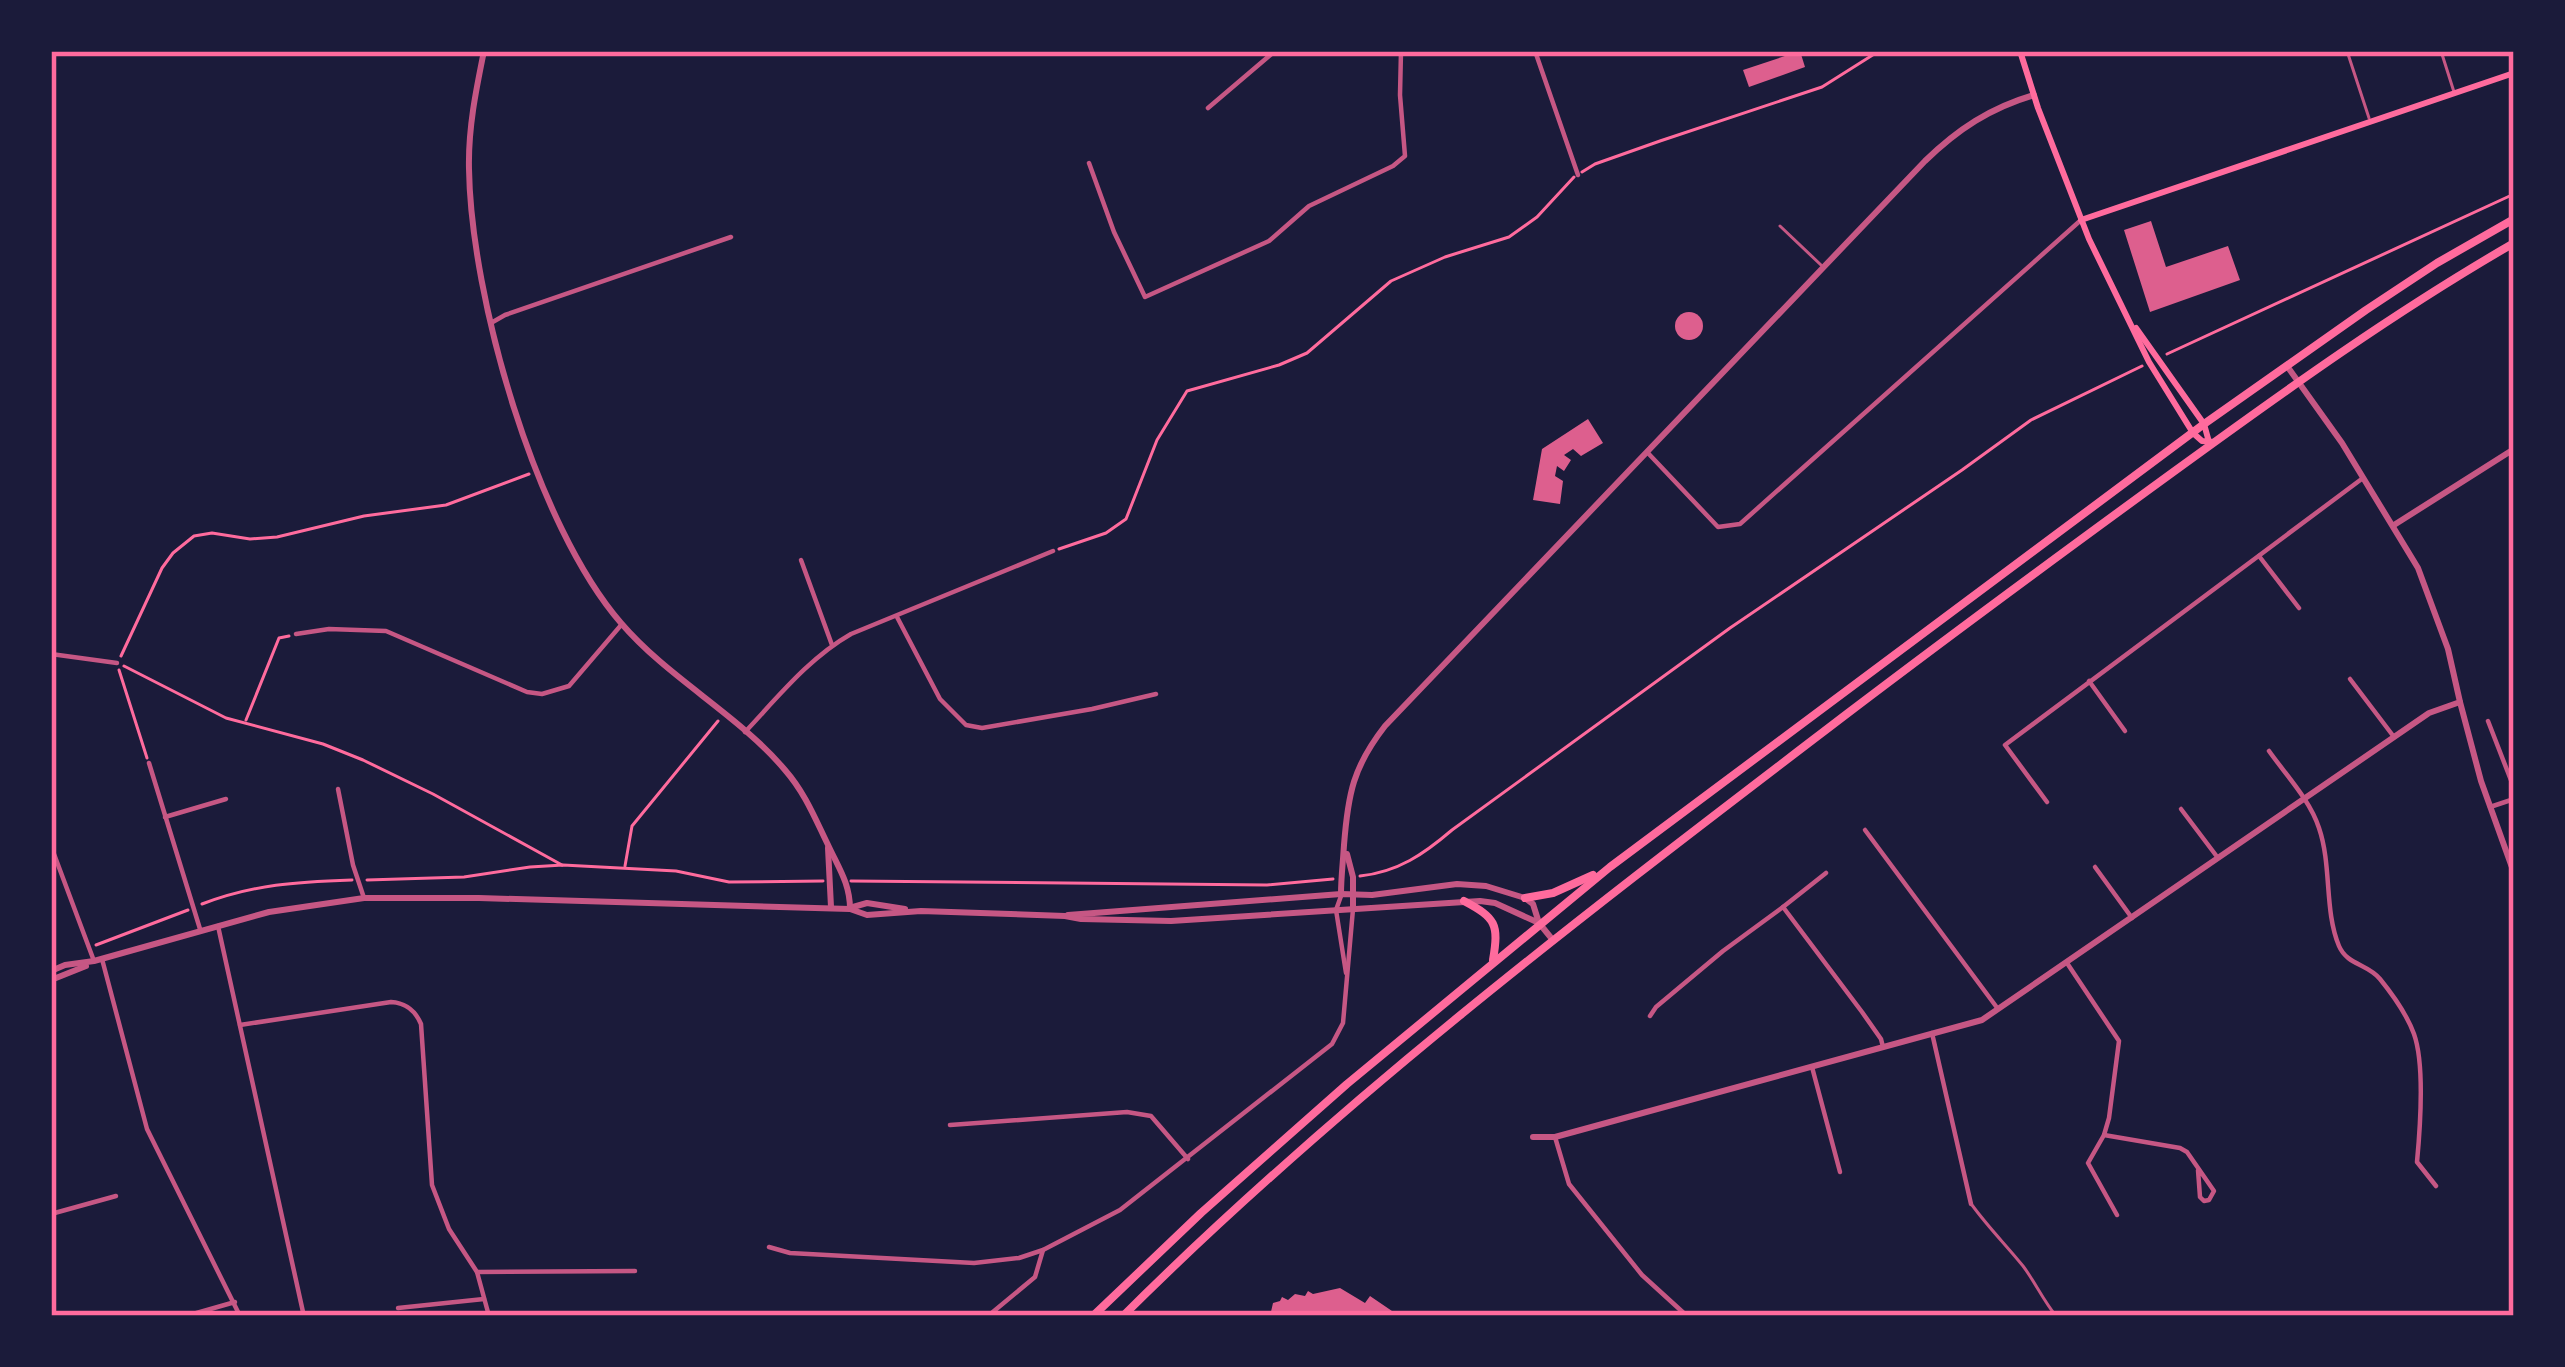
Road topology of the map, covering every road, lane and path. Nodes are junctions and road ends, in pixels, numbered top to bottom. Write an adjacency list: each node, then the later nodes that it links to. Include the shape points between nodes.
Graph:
1 (484, 51): 23 (street, via 469,179)
2 (1275, 51): 12 (street)
3 (1401, 51): 14 (street, via 1405,156 1319,200 1269,241 1145,297)
4 (1535, 51): 15 (street)
5 (1879, 51): 15 (path, via 1822,87)
6 (2020, 51): 10 (main road)
7 (2348, 51): 13 (lane)
8 (2440, 51): 11 (lane)
9 (2514, 73): 11 (main road)
10 (2034, 94): 18 (main road); 22 (street, via 1953,135)
11 (2455, 94): 13 (main road)
12 (1208, 108)
13 (2370, 122): 18 (main road)
14 (1089, 163)
15 (1578, 175): 35 (path, via 1509,237 1391,281 1306,353 1187,391 1157,440 1126,519)
16 (2514, 194): 24 (path)
17 (2514, 219): 25 (main road)
18 (2081, 220): 24 (main road); 31 (street, via 1740,524 1718,527)
19 (1780, 226): 22 (lane)
20 (731, 237): 23 (street)
21 (2514, 243): 26 (main road)
22 (1822, 267): 31 (street)
23 (491, 323): 32 (street)
24 (2153, 360): 27 (main road); 28 (main road); 77 (path, via 2031,420 1427,852)
25 (2287, 366): 26 (street); 27 (main road)
26 (2299, 382): 29 (main road); 33 (street)
27 (2204, 424): 28 (main road); 29 (main road)
28 (2193, 433): 29 (main road); 72 (main road)
29 (2210, 444): 98 (main road)
30 (2514, 449): 34 (street)
31 (1647, 452): 68 (street, via 1370,746 1352,782)
32 (538, 470): 40 (street, via 580,565); 44 (path, via 434,507 277,537 194,536 162,568)
33 (2363, 478): 34 (street); 36 (street)
34 (2393, 525): 48 (street, via 2430,598)
35 (1053, 551): 39 (street)
36 (2259, 556): 38 (street); 46 (street)
37 (801, 560): 42 (street)
38 (2299, 608)
39 (897, 616): 42 (street); 47 (street, via 940,699 966,725)
40 (622, 624): 41 (street, via 569,686 542,694 386,631); 49 (street)
41 (296, 634): 51 (path, via 279,638)
42 (832, 645): 53 (street)
43 (51, 654): 44 (street)
44 (117, 663): 51 (path); 56 (path)
45 (2350, 680): 54 (street)
46 (2089, 681): 52 (street); 62 (street, via 2005,745)
47 (1156, 694)
48 (2460, 702): 54 (street); 63 (street)
49 (723, 715): 53 (street); 74 (path, via 632,826)
50 (2488, 721): 57 (street)
51 (245, 723): 71 (path, via 364,760)
52 (2125, 731)
53 (745, 732): 67 (street, via 793,780)
54 (2394, 736): 59 (street)
55 (2269, 751): 59 (street)
56 (148, 763): 65 (street)
57 (2514, 788)
58 (338, 789): 79 (street)
59 (2304, 799): 70 (street); 118 (street, via 2320,835 2340,947 2380,979 2416,1040 2417,1162)
60 (2514, 799): 63 (street)
61 (226, 800): 65 (street)
62 (2047, 802)
63 (2490, 807): 76 (street)
64 (2181, 808): 70 (street)
65 (165, 817): 87 (street)
66 (1865, 830): 105 (street)
67 (827, 844): 80 (street); 81 (street)
68 (1344, 845): 78 (street); 83 (street)
69 (51, 846): 99 (street)
70 (2218, 858): 94 (street)
71 (563, 866): 74 (path); 79 (path)
72 (1610, 866): 85 (main road); 95 (main road)
73 (2095, 867): 94 (street)
74 (625, 868): 80 (path, via 729,882)
75 (1826, 873): 88 (street)
76 (2514, 873)
77 (1370, 875)
78 (1341, 878): 81 (path, via 1267,885); 82 (street)
79 (359, 880): 84 (street); 87 (path, via 256,886)
80 (830, 881): 89 (street)
81 (847, 881): 90 (street)
82 (1341, 894): 83 (street); 92 (street); 93 (street)
83 (1352, 895): 85 (street, via 1457,884); 91 (street)
84 (364, 898): 89 (street); 96 (street)
85 (1525, 898): 95 (street)
86 (1464, 902): 91 (street); 95 (street, via 1496,903); 101 (main road, via 1489,914)
87 (194, 907): 97 (street); 99 (path)
88 (1783, 907): 106 (street); 109 (street)
89 (831, 908): 90 (street)
90 (850, 909): 93 (street)
91 (1353, 909): 92 (street); 104 (street)
92 (1336, 910): 93 (street, via 1171,921); 104 (street)
93 (1065, 916)
94 (2132, 918): 102 (street)
95 (1539, 923): 98 (street); 101 (main road)
96 (218, 925): 97 (street); 107 (street)
97 (200, 930): 100 (street)
98 (1552, 939): 137 (main road, via 1362,1097)
99 (89, 948): 100 (street)
100 (98, 960): 103 (street); 128 (street, via 147,1129)
101 (1493, 960): 131 (main road)
102 (2067, 963): 105 (street); 112 (street, via 2119,1042)
103 (51, 975)
104 (1348, 984): 115 (street, via 1333,1043)
105 (1998, 1009): 108 (street)
106 (1650, 1016)
107 (240, 1025): 126 (street, via 391,1002 412,1009 421,1024 432,1185); 130 (street)
108 (1932, 1033): 109 (street); 120 (street)
109 (1883, 1047): 110 (street)
110 (1812, 1067): 114 (street); 117 (street)
111 (950, 1125): 115 (street, via 1126,1112 1151,1116)
112 (2104, 1135): 116 (street, via 2180,1148); 122 (street, via 2088,1163)
113 (1533, 1137): 114 (street)
114 (1555, 1137): 138 (street, via 1569,1184)
115 (1188, 1159): 124 (street, via 1120,1210)
116 (2198, 1170)
117 (1840, 1172)
118 (2436, 1186)
119 (116, 1196): 121 (street)
120 (1971, 1204): 139 (lane)
121 (51, 1214)
122 (2116, 1215)
123 (769, 1247): 124 (street, via 974,1263)
124 (1043, 1250): 135 (street, via 1035,1276)
125 (634, 1270): 126 (street)
126 (477, 1272): 127 (street)
127 (484, 1299): 129 (street); 134 (street)
128 (235, 1301): 132 (street); 133 (street)
129 (398, 1308)
130 (303, 1312)
131 (1095, 1315): 136 (street)
132 (186, 1316)
133 (240, 1316)
134 (489, 1316)
135 (988, 1316)
136 (1112, 1316)
137 (1123, 1316)
138 (1687, 1316)
139 (2056, 1316)

